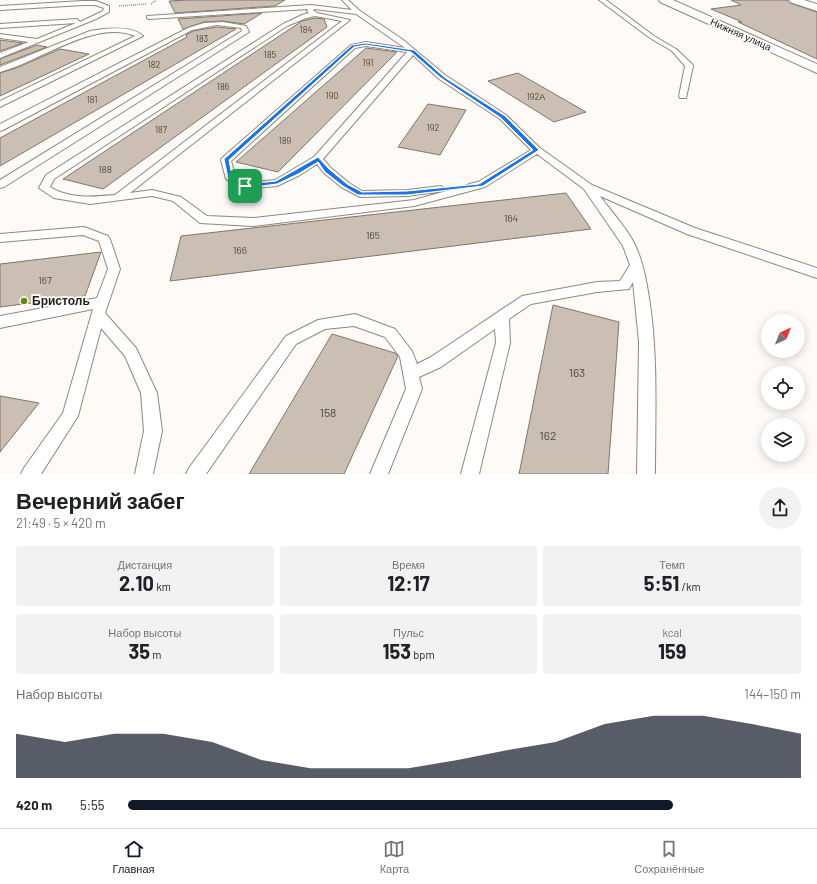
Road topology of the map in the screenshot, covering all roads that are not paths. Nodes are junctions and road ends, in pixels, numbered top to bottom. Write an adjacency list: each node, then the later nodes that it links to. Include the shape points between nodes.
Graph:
1 (20, 0): 2 (lane)
2 (45, 0)
3 (76, 0): 9 (lane)
4 (323, 0): 11 (lane)
5 (346, 0): 14 (lane)
6 (602, 0): 24 (lane, via 674,50 689,66)
7 (664, 0): 22 (street, Нижняя улица)
8 (794, 0): 12 (street)
9 (83, 3): 10 (lane); 16 (lane, via 96,3 107,7 106,12)
10 (0, 8)
11 (323, 8): 13 (lane); 14 (lane)
12 (817, 8)
13 (313, 11): 15 (lane); 32 (lane, via 347,20); 32 (lane, via 285,25 50,177 44,188 58,196 90,201)
14 (358, 12): 20 (lane)
15 (149, 17)
16 (87, 21): 17 (lane); 19 (lane)
17 (0, 26)
18 (0, 36): 19 (lane)
19 (38, 41): 21 (lane)
20 (412, 51): 27 (lane, via 442,78 503,117); 28 (lane); 28 (lane, via 366,44 353,46 226,160 230,177 245,186 277,183)
21 (0, 56)
22 (817, 69)
23 (0, 70): 25 (lane, via 92,32 102,30 140,36)
24 (683, 96)
25 (0, 104)
26 (0, 128): 29 (lane, via 190,29 206,24 227,23 244,27 246,32)
27 (537, 150): 30 (lane); 31 (lane)
28 (318, 159): 30 (lane, via 327,170 360,194 407,193)
29 (0, 185)
30 (481, 185): 32 (lane, via 414,203 253,222 204,220 177,199 152,193)
31 (588, 187): 34 (lane, via 629,244); 35 (lane, via 691,231)
32 (118, 197)
33 (0, 238): 36 (lane, via 84,231 104,240 114,269)
34 (636, 266): 37 (lane, via 624,286 598,287 527,300); 45 (lane, via 643,292 646,327)
35 (817, 273)
36 (100, 308): 38 (lane); 40 (lane, via 70,416); 41 (lane, via 131,352 149,393 153,431)
37 (502, 318): 39 (lane, via 436,362); 44 (lane, via 503,343)
38 (0, 322)
39 (411, 374): 42 (lane, via 407,355 390,334 356,320 324,324 291,340); 43 (lane, via 414,389)
40 (30, 474)
41 (144, 474)
42 (195, 474)
43 (380, 474)
44 (470, 474)
45 (646, 474)

